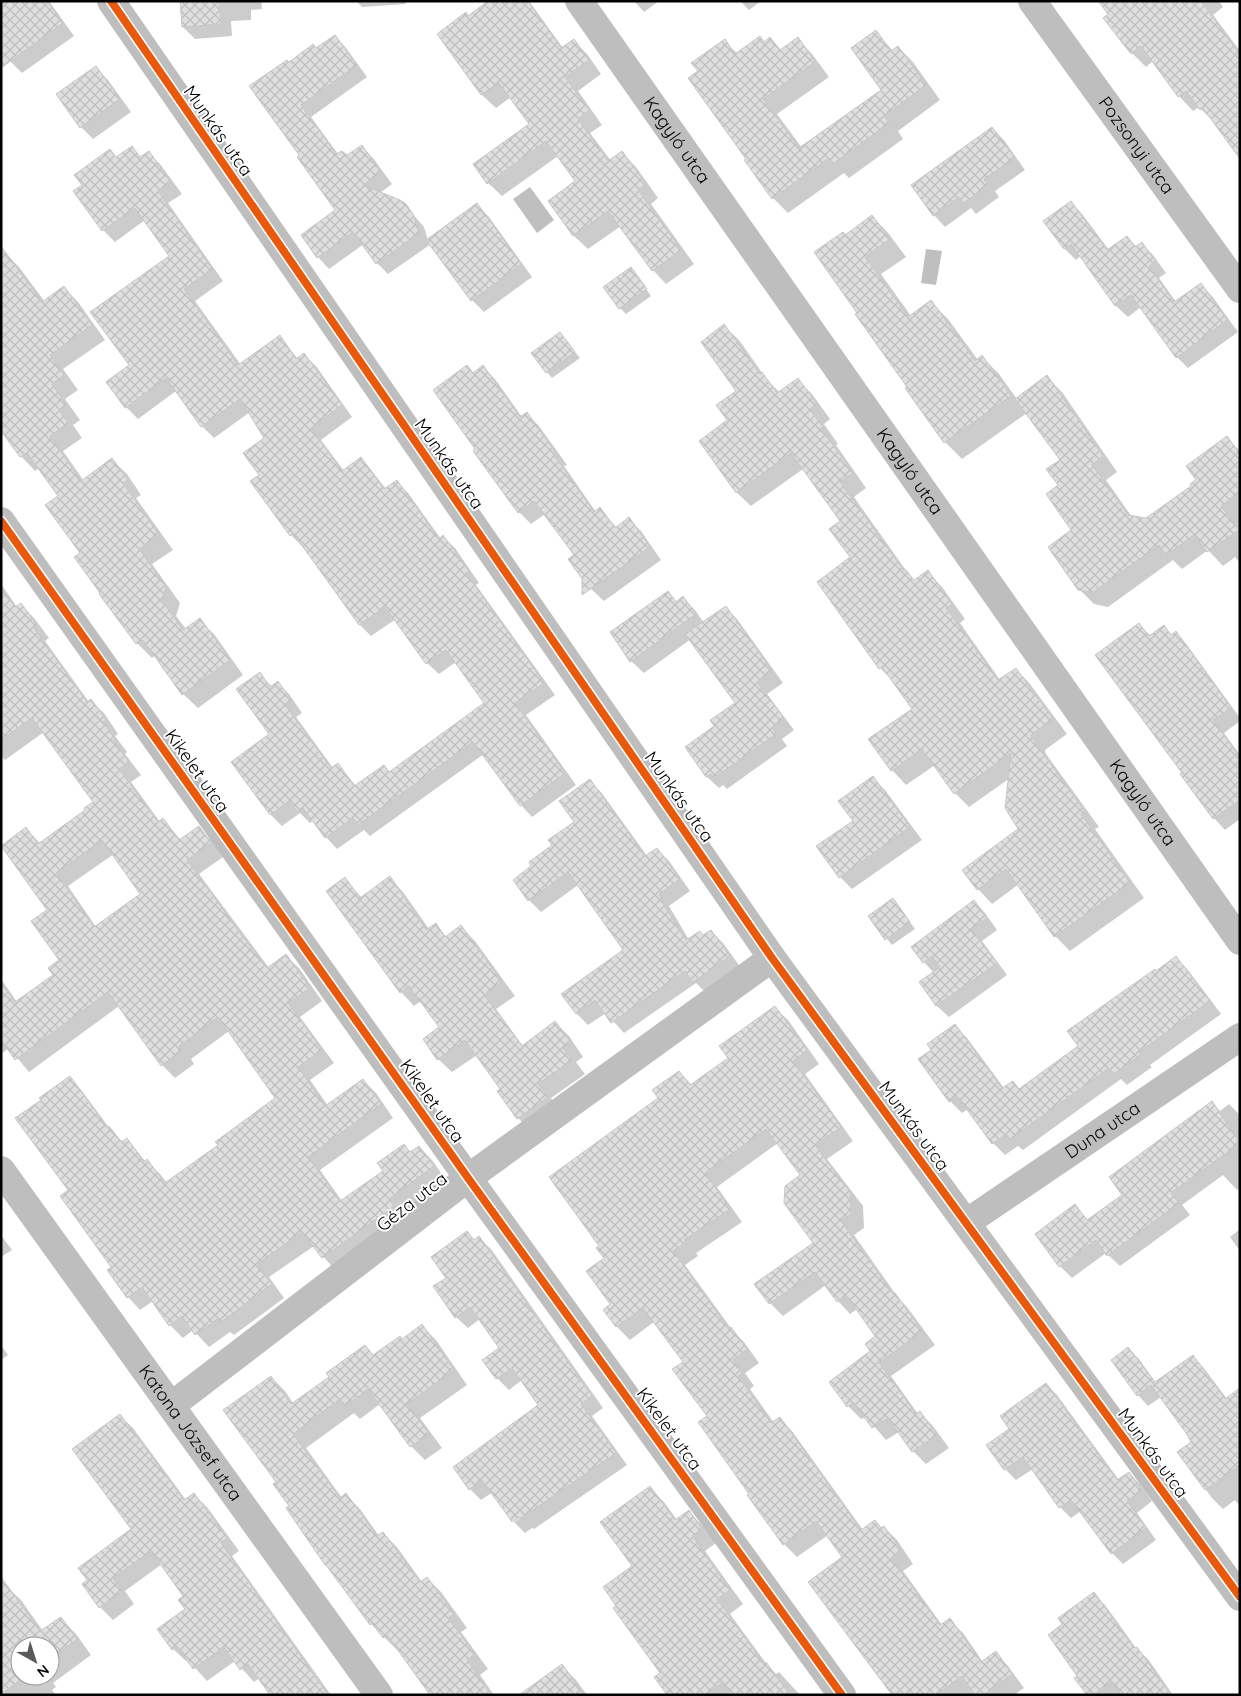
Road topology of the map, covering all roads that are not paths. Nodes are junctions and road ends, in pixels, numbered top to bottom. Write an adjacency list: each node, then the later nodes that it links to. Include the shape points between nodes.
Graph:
1 (111, 1): 7 (street, Munkás utca)
2 (579, 1): 6 (street, Kagyló utca)
3 (1032, 1): 4 (street, Pozsonyi utca)
4 (1240, 289)
5 (1, 521): 10 (street, Kikelet utca)
6 (1240, 941)
7 (772, 958): 10 (street, Géza utca); 11 (street, Munkás utca)
8 (1240, 1036): 11 (street, Duna utca)
9 (1, 1170): 12 (street, Katona József utca)
10 (468, 1178): 12 (street, Géza utca); 15 (street, Kikelet utca)
11 (966, 1223): 13 (street, Munkás utca)
12 (172, 1405): 14 (street, Katona József utca)
13 (1240, 1597)
14 (379, 1695)
15 (842, 1695)

